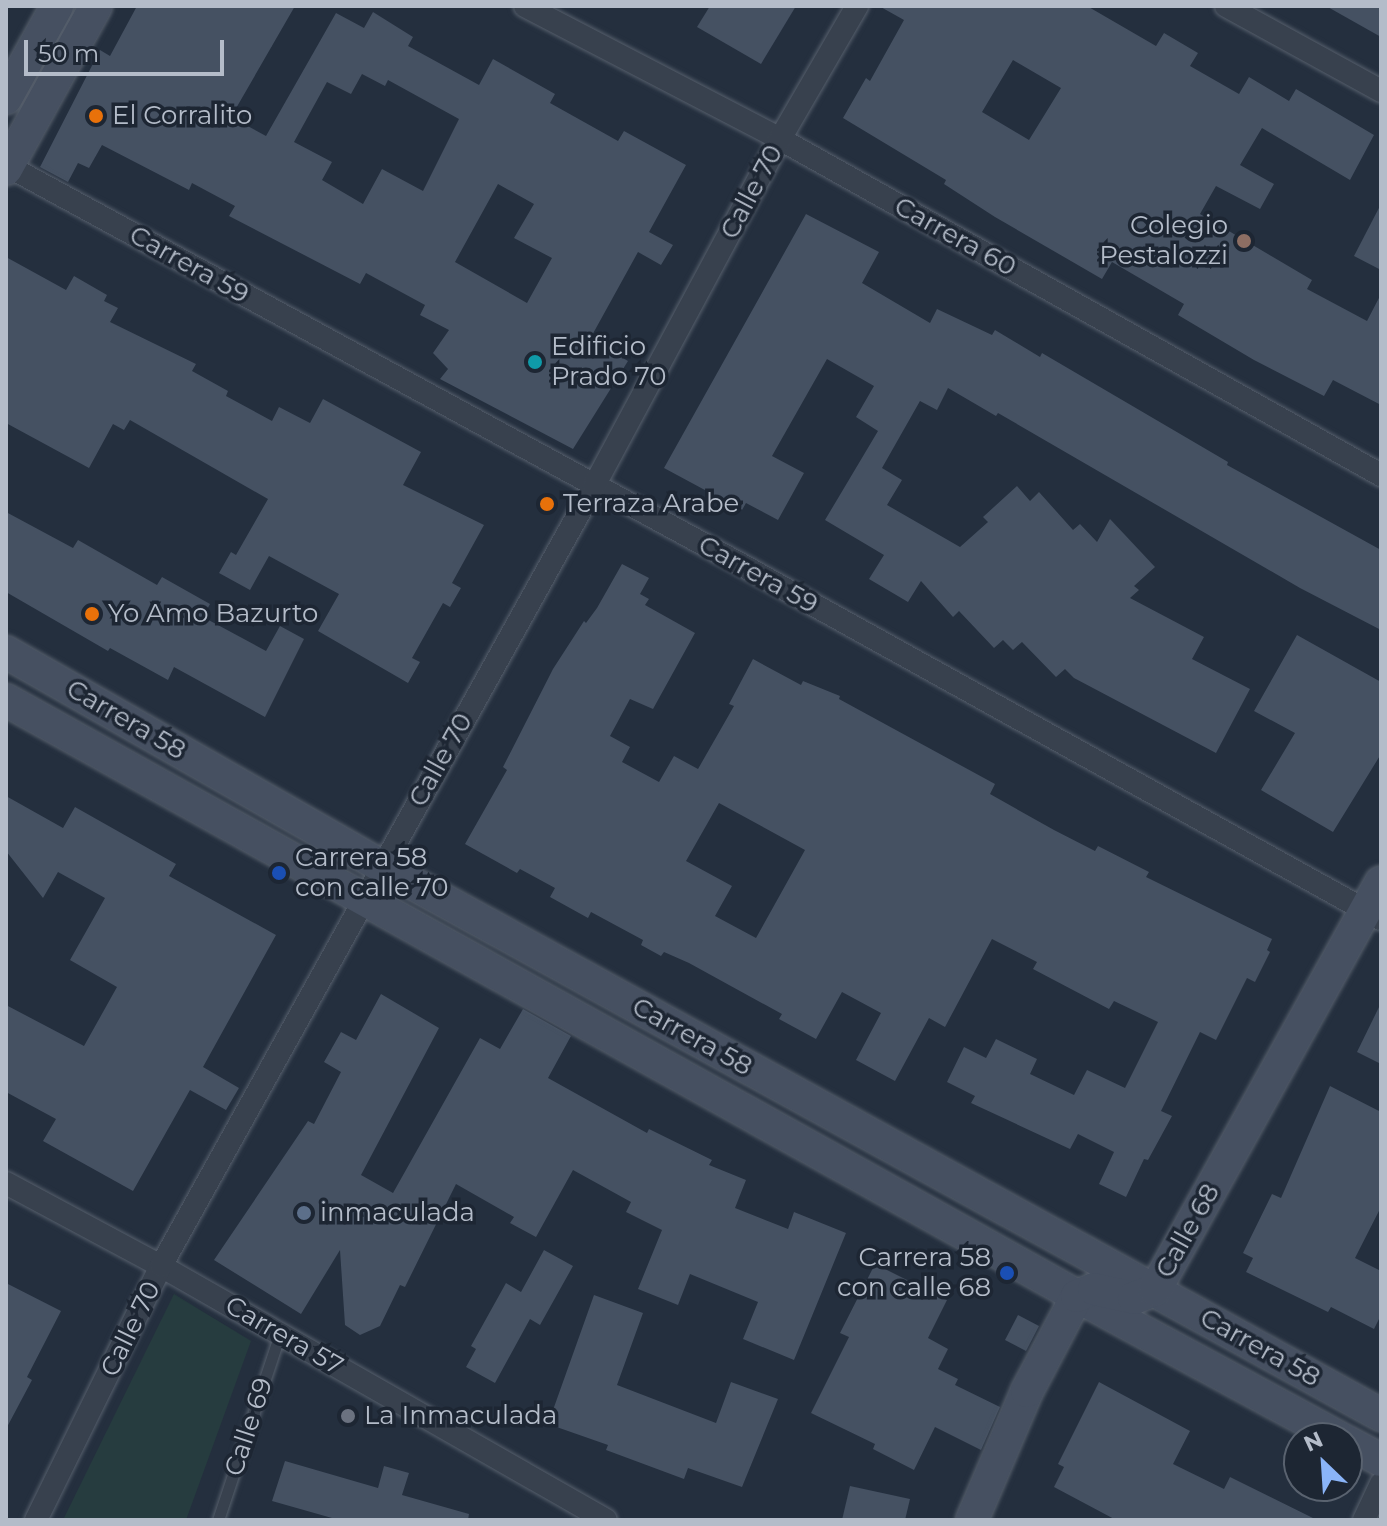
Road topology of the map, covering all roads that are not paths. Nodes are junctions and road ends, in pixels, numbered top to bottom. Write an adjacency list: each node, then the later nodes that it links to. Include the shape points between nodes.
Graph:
1 (57, 6): 7 (street)
2 (96, 6): 9 (street)
3 (525, 6): 8 (street, Carrera 60)
4 (857, 6): 8 (street, Calle 70)
5 (1226, 6): 6 (street)
6 (1381, 91)
7 (6, 98)
8 (780, 139): 10 (street, Carrera 60); 11 (street, Calle 70)
9 (6, 167): 11 (street, Carrera 59)
10 (1381, 475)
11 (594, 486): 14 (street, Calle 70); 16 (street, Carrera 59)
12 (6, 652): 14 (street, Carrera 58)
13 (6, 700): 15 (street, Carrera 58)
14 (383, 867): 15 (street, Calle 70); 19 (street, Carrera 58)
15 (363, 898): 18 (street, Calle 70); 20 (street, Carrera 58)
16 (1376, 904): 19 (street, Calle 68)
17 (6, 1183): 18 (street, Carrera 57)
18 (161, 1266): 21 (street, Carrera 57); 28 (street, Calle 70)
19 (1155, 1290): 20 (street, Calle 68, via 1134,1298 1094,1289); 22 (street, Carrera 58)
20 (1077, 1296): 23 (street, Carrera 58); 30 (street, via 1027,1391)
21 (280, 1334): 27 (street, Carrera 57); 29 (lane, Calle 69)
22 (1381, 1415)
23 (1310, 1422)
24 (1381, 1423): 25 (street)
25 (1366, 1452)
26 (1381, 1484): 31 (street)
27 (604, 1519)
28 (36, 1520)
29 (218, 1520)
30 (972, 1520)
31 (1364, 1520)

